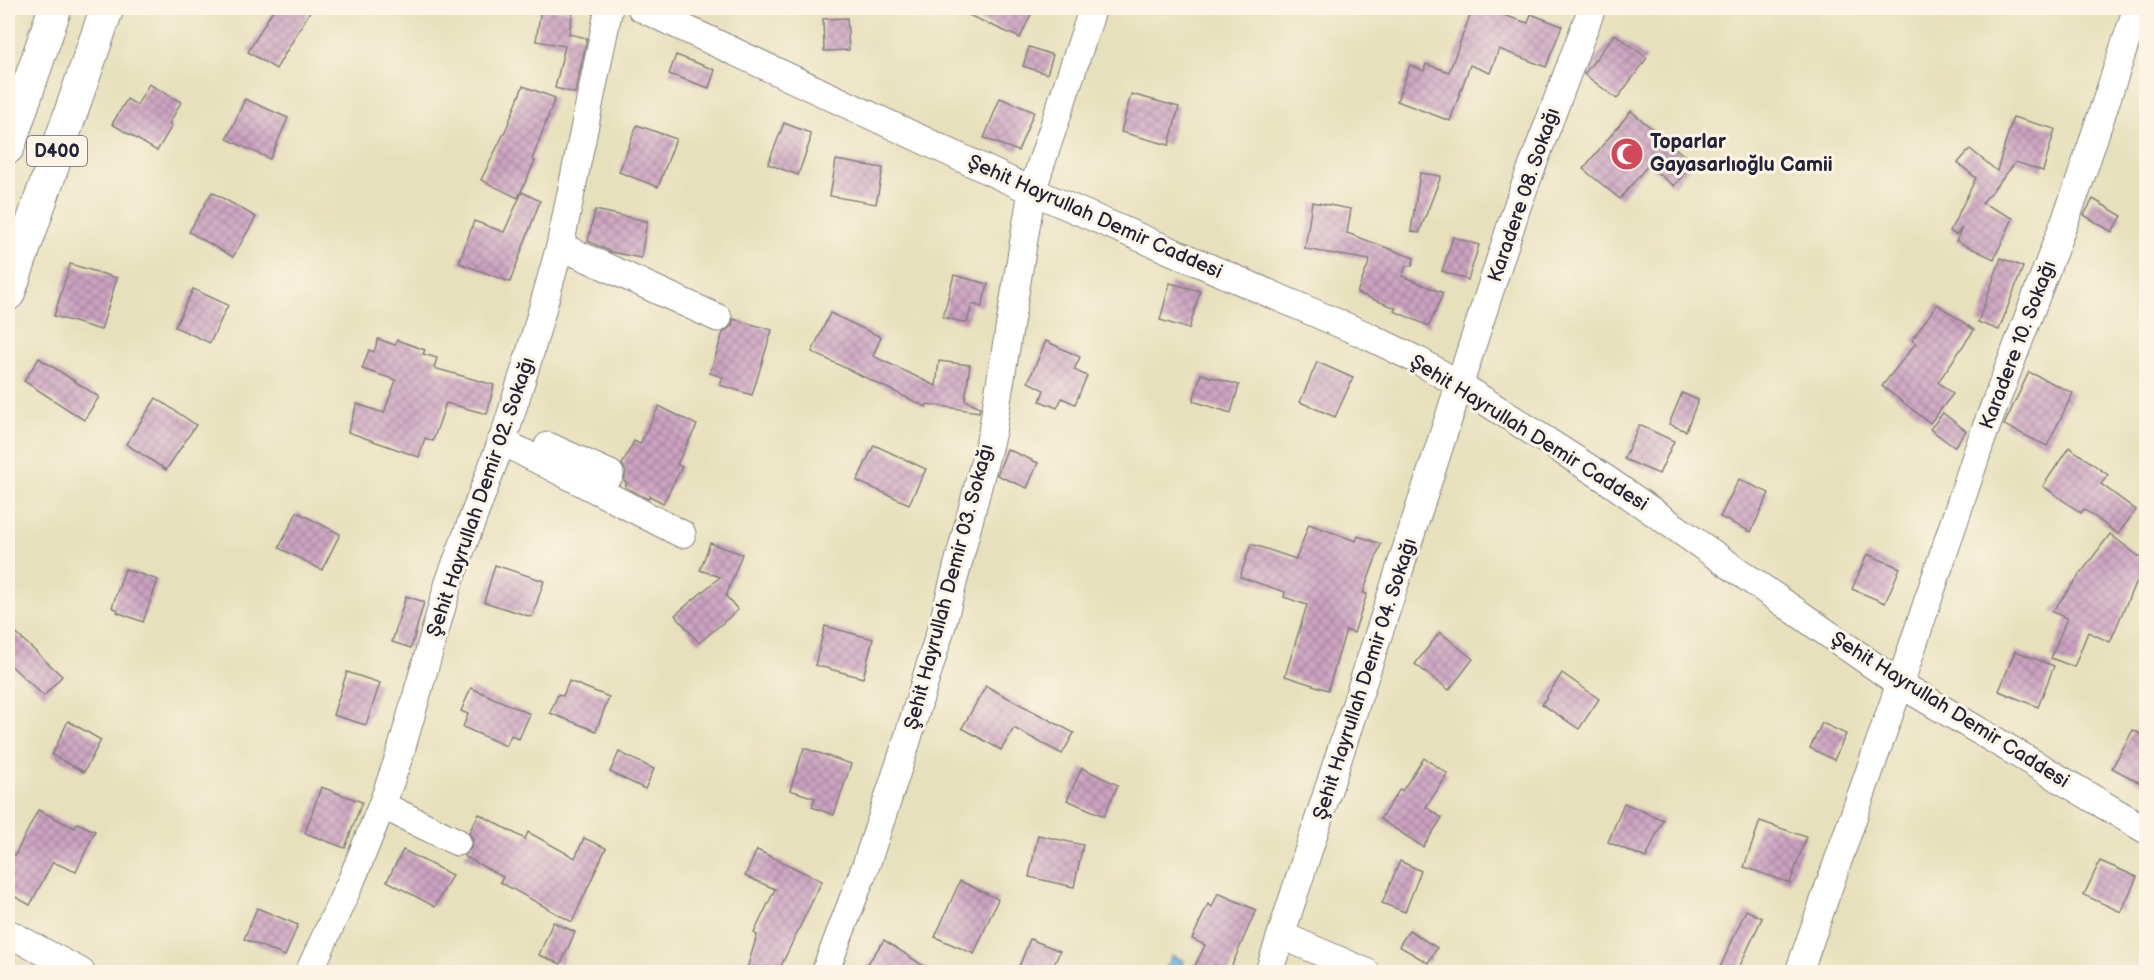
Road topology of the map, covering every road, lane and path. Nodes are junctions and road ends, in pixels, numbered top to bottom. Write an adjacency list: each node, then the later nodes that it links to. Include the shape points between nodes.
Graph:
1 (55, 8): 8 (highway, D400)
2 (107, 8): 11 (highway, D400)
3 (609, 8): 10 (street, Şehit Hayrullah Demir 02. Sokağı)
4 (641, 8): 9 (street, Şehit Hayrullah Demir Caddesi)
5 (1093, 8): 9 (street, Şehit Hayrullah Demir 03. Sokağı)
6 (1592, 8): 13 (street, Karadere 08. Sokağı, via 1518,204)
7 (2137, 8): 17 (street, Karadere 10. Sokağı, via 2077,189 1982,438)
8 (8, 147)
9 (1032, 191): 13 (street, Şehit Hayrullah Demir Caddesi, via 1368,336); 25 (street, Şehit Hayrullah Demir 03. Sokağı, via 992,432 943,622 869,854)
10 (560, 246): 12 (street); 14 (street, Şehit Hayrullah Demir 02. Sokağı)
11 (8, 294)
12 (718, 318)
13 (1460, 385): 17 (street, Şehit Hayrullah Demir Caddesi, via 1606,479); 22 (street, Şehit Hayrullah Demir 04. Sokağı)
14 (504, 434): 15 (street); 16 (street); 18 (street, Şehit Hayrullah Demir 02. Sokağı, via 448,582)
15 (610, 474)
16 (682, 534)
17 (1900, 684): 19 (street, Şehit Hayrullah Demir Caddesi); 28 (street, Karadere 10. Sokağı)
18 (382, 805): 20 (street); 24 (street, Şehit Hayrullah Demir 02. Sokağı)
19 (2146, 830)
20 (457, 842)
21 (8, 933): 23 (street)
22 (1281, 935): 26 (street, Şehit Hayrullah Demir 04. Sokağı); 27 (street)
23 (81, 972)
24 (309, 972)
25 (825, 972)
26 (1269, 972)
27 (1366, 972)
28 (1799, 972)

